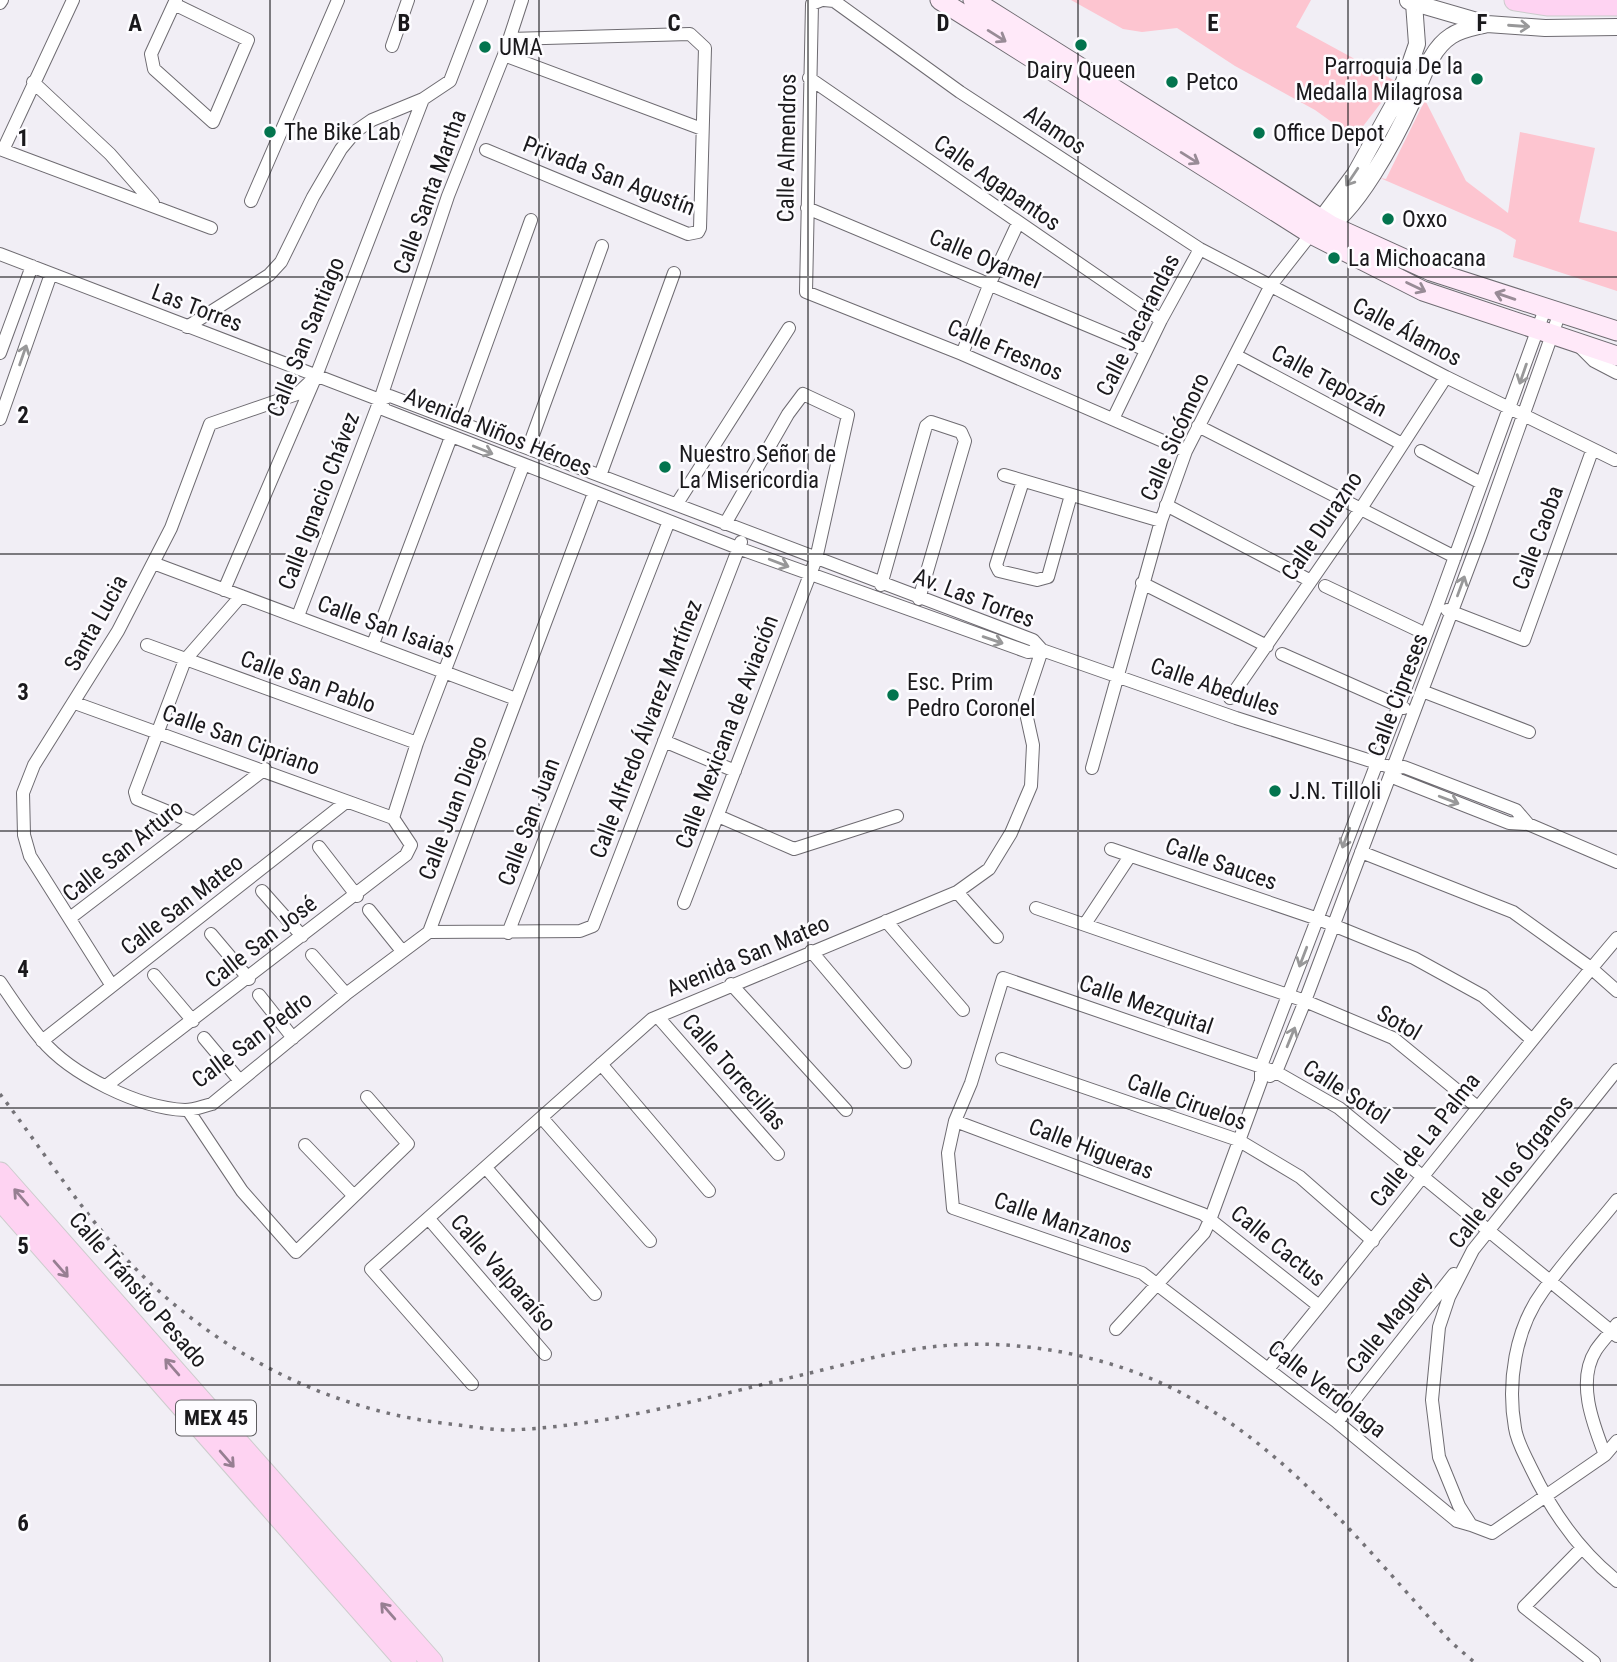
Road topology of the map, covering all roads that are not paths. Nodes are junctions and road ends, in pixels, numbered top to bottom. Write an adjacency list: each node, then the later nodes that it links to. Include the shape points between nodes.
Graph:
1 (72, 0): 19 (street)
2 (338, 0): 25 (street)
3 (408, 0): 16 (street)
4 (481, 0): 20 (street, via 450,81)
5 (522, 0): 15 (street, Calle Santa Martha)
6 (940, 0): 30 (main road, one-way to 30)
7 (973, 0): 30 (main road)
8 (1514, 0): 12 (main road)
9 (819, 1): 18 (street, Calle Almendros); 33 (street, Alamos, via 834,1 960,92)
10 (1410, 1): 13 (street); 24 (street, via 1418,44)
11 (175, 2): 11 (street, via 150,59 154,69 213,122 248,40)
12 (1617, 5)
13 (1487, 24): 14 (street, one-way to 14); 24 (street, via 1451,36 1434,52)
14 (1617, 26)
15 (509, 39): 17 (street, Calle Santa Martha); 21 (street, Privada San Agustín, via 690,34 705,48)
16 (392, 46)
17 (504, 55): 21 (street); 56 (street, Calle Santa Martha, via 447,196)
18 (809, 78): 27 (street, Calle Almendros); 29 (street, Calle Agapantos)
19 (33, 82): 22 (street); 26 (street, via 110,155)
20 (423, 99): 43 (street, via 356,131 320,184 281,262 269,275); 54 (street, Calle San Santiago)
21 (702, 129): 23 (street, Privada San Agustín, via 700,228 688,234)
22 (1, 149): 26 (street)
23 (486, 150)
24 (1377, 152): 30 (street, via 1356,198)
25 (251, 201)
26 (154, 205): 31 (street)
27 (807, 208): 38 (street, Calle Oyamel); 40 (street, Calle Almendros)
28 (531, 220): 60 (street)
29 (1018, 223): 38 (street); 42 (street, Calle Agapantos)
30 (1321, 226): 39 (street, Calle Sicómoro); 41 (main road, one-way to 30, via 1431,271); 46 (main road, one-way to 46, via 1423,291)
31 (211, 228)
32 (602, 246): 65 (street)
33 (1200, 249): 39 (street, Alamos); 42 (street, Calle Jacarandas)
34 (0, 254): 35 (street, Las Torres)
35 (32, 266): 37 (street, Las Torres); 49 (street)
36 (674, 273): 72 (street)
37 (51, 274): 43 (street, Las Torres); 59 (street, one-way to 37)
38 (990, 283): 48 (street, Calle Oyamel); 50 (street)
39 (1271, 285): 51 (street, Calle Sicómoro); 55 (street, Calle Álamos)
40 (806, 292): 50 (street, Calle Fresnos)
41 (1552, 312): 45 (main road); 46 (street, Calle Cipreses)
42 (1161, 320): 48 (street, Calle Jacarandas)
43 (187, 327): 54 (street, Las Torres)
44 (789, 328): 80 (street)
45 (1617, 331)
46 (1545, 334): 47 (main road); 57 (street, Calle Cipreses, one-way to 57); 58 (street, Calle Cipreses)
47 (1578, 345): 52 (main road); 53 (street)
48 (1146, 350): 61 (street, Calle Jacarandas)
49 (0, 354)
50 (962, 354): 61 (street, Calle Fresnos)
51 (1235, 355): 62 (street, Calle Sicómoro); 64 (street, Calle Tepozán)
52 (1617, 356)
53 (1617, 373)
54 (316, 376): 56 (street, Las Torres); 91 (street, Santa Lucia, via 297,394 210,424); 97 (street, Calle San Santiago)
55 (1446, 377): 57 (street, Calle Álamos); 64 (street, Calle Durazno)
56 (380, 400): 60 (street, Avenida Niños Héroes, via 390,396); 63 (street, Avenida Niños Héroes, via 385,410); 102 (street, Calle Ignacio Chávez)
57 (1510, 409): 58 (street, Calle Álamos); 76 (street, Calle Cipreses)
58 (1524, 415): 68 (street, Calle Álamos); 101 (street, Calle Cipreses, one-way to 58)
59 (0, 419)
60 (459, 419): 65 (street, Avenida Niños Héroes)
61 (1113, 419): 66 (street, Calle Fresnos)
62 (1198, 426): 66 (street, Calle Sicómoro); 83 (street)
63 (451, 437): 71 (street, Avenida Niños Héroes, one-way to 71); 104 (street)
64 (1402, 444): 83 (street, Calle Durazno)
65 (529, 446): 69 (street, Avenida Niños Héroes)
66 (1186, 451): 81 (street, Calle Sicómoro)
67 (1421, 451): 76 (street)
68 (1592, 451): 70 (street, Calle Álamos); 101 (street, Calle Caoba, via 1524,640)
69 (563, 460): 72 (street, Avenida Niños Héroes); 74 (street)
70 (1615, 460)
71 (523, 466): 74 (street, Avenida Niños Héroes); 110 (street)
72 (601, 473): 77 (street, Avenida Niños Héroes)
73 (1004, 475): 75 (street)
74 (555, 478): 78 (street, Avenida Niños Héroes)
75 (1023, 481): 79 (street); 79 (street, via 996,565 999,571 1037,580 1048,577)
76 (1481, 482): 89 (street, Calle Cipreses)
77 (636, 487): 80 (street, Avenida Niños Héroes); 82 (street)
78 (594, 493): 82 (street, Avenida Niños Héroes); 114 (street, Calle Juan Diego)
79 (1071, 495): 84 (street)
80 (678, 502): 86 (street, Av. Las Torres)
81 (1166, 505): 84 (street, Calle Sicómoro); 93 (street)
82 (629, 506): 85 (street, Avenida Niños Héroes)
83 (1360, 510): 89 (street); 93 (street, Calle Durazno)
84 (1161, 520): 94 (street, Calle Sicómoro)
85 (669, 521): 88 (street, Av. Las Torres); 149 (street, Calle San Juan)
86 (726, 524): 87 (street, Av. Las Torres); 90 (street, Calle Mexicana de Aviación, via 803,394 848,415)
87 (746, 532): 88 (street, Calle Alfredo Álvarez Martínez); 90 (street, Av. Las Torres)
88 (738, 548): 92 (street, Av. Las Torres, one-way to 92); 120 (street, Calle Alfredo Álvarez Martínez)
89 (1455, 556): 100 (street, Calle Cipreses)
90 (816, 559): 92 (street, Calle Mexicana de Aviación); 95 (street, Av. Las Torres)
91 (153, 563): 97 (street, Calle San Isaias); 115 (street, Santa Lucia)
92 (810, 575): 107 (street, Av. Las Torres, one-way to 107, via 1028,652); 126 (street, Calle Mexicana de Aviación)
93 (1311, 581): 106 (street, Calle Durazno)
94 (1142, 583): 106 (street); 111 (street, Calle Sicómoro)
95 (881, 584): 99 (street, Av. Las Torres); 99 (street, via 926,426 931,422 961,432 965,441)
96 (1325, 586): 103 (street)
97 (224, 590): 98 (street, Calle San Isaias)
98 (241, 596): 102 (street, Calle San Isaias); 109 (street)
99 (919, 598): 107 (street, Av. Las Torres, via 1032,639)
100 (1437, 606): 101 (street); 103 (street, Calle Cipreses)
101 (1452, 612): 112 (street, Calle Cipreses)
102 (298, 617): 104 (street, Calle San Isaias)
103 (1426, 634): 116 (street, Calle Cipreses)
104 (373, 644): 110 (street, Calle San Isaias)
105 (147, 645): 109 (street, Calle San Pablo)
106 (1267, 646): 113 (street, Calle Durazno)
107 (1042, 650): 111 (street, Calle Abedules); 138 (street, Avenida San Mateo, via 1024,704 1032,745 1031,786 989,869)
108 (1282, 654): 116 (street)
109 (185, 660): 118 (street); 121 (street, Calle San Pablo)
110 (444, 671): 114 (street, Calle San Isaias); 121 (street)
111 (1116, 675): 122 (street, Calle Abedules); 123 (street, Calle Sicómoro)
112 (1422, 691): 117 (street, Calle Cipreses); 119 (street)
113 (1230, 698)
114 (516, 699): 148 (street, Calle Juan Diego)
115 (75, 703): 118 (street, Calle San Cipriano); 143 (street, via 34,765 23,793 30,856)
116 (1397, 705): 117 (street); 122 (street, Calle Cipreses)
117 (1413, 712): 124 (street, Calle Cipreses)
118 (158, 731): 125 (street, Calle San Cipriano); 131 (street, via 135,792 137,799)
119 (1529, 732)
120 (664, 741): 126 (street); 149 (street, Calle Alfredo Álvarez Martínez, via 593,926 580,931)
121 (417, 743): 130 (street)
122 (1376, 762): 124 (street, Calle Abedules); 144 (street, Calle Cipreses, one-way to 144)
123 (1092, 768)
124 (1392, 768): 134 (street, Calle Cipreses); 136 (street, Calle Abedules, via 1404,767 1516,810 1528,824)
125 (265, 769): 127 (street, Calle San Cipriano); 131 (street, Calle San Arturo)
126 (735, 771): 128 (street, Calle Mexicana de Aviación)
127 (346, 802): 130 (street, Calle San Cipriano); 162 (street, Calle San Mateo)
128 (718, 816): 129 (street, via 794,849); 140 (street, Calle Mexicana de Aviación)
129 (897, 816)
130 (393, 818): 139 (street, Calle San José, via 411,845 406,855)
131 (193, 822): 143 (street, Calle San Arturo)
132 (318, 847): 139 (street)
133 (1111, 849): 135 (street, Calle Sauces)
134 (1362, 852): 147 (street, Calle Cipreses); 157 (street, via 1513,912)
135 (1130, 856): 144 (street, Calle Sauces); 146 (street)
136 (1617, 862)
137 (262, 891): 151 (street)
138 (957, 892): 145 (street, Avenida San Mateo); 152 (street)
139 (357, 896): 151 (street, Calle San José)
140 (684, 903)
141 (1036, 908): 146 (street)
142 (369, 910): 154 (street)
143 (70, 918): 162 (street, Calle San Arturo)
144 (1318, 919): 147 (street, Calle Sauces); 166 (street, Calle Cipreses, one-way to 166)
145 (886, 921): 155 (street, Avenida San Mateo); 168 (street)
146 (1085, 924): 166 (street)
147 (1334, 925): 167 (street, Calle Cipreses); 173 (street, Calle Sauces, via 1462,982)
148 (429, 932): 149 (street); 154 (street, Calle San Pedro)
149 (508, 933)
150 (211, 934): 159 (street)
151 (302, 936): 159 (street, Calle San José)
152 (997, 937)
153 (1617, 938): 157 (street, Calle de La Palma)
154 (402, 951): 164 (street, Calle San Pedro)
155 (811, 951): 161 (street, Avenida San Mateo); 176 (street)
156 (312, 955): 164 (street)
157 (1591, 968): 163 (street); 173 (street, Calle de La Palma)
158 (154, 975): 170 (street)
159 (249, 979): 170 (street, Calle San José)
160 (0, 982): 174 (street, Calle San Pedro)
161 (731, 984): 169 (street, Avenida San Mateo); 187 (street)
162 (112, 986): 174 (street, Calle San Mateo)
163 (1617, 991)
164 (346, 994): 172 (street, Calle San Pedro)
165 (259, 995): 172 (street)
166 (1288, 995): 167 (street, Sotol); 178 (street, Calle Cipreses)
167 (1305, 1001): 180 (street, Calle Cipreses, one-way to 167); 185 (street, Sotol, via 1393,1038)
168 (963, 1010)
169 (658, 1017): 177 (street, Avenida San Mateo); 192 (street, Calle Torrecillas)
170 (192, 1021): 183 (street, Calle San José)
171 (204, 1038): 181 (street)
172 (293, 1038): 181 (street, Calle San Pedro)
173 (1531, 1039): 185 (street, Calle de La Palma)
174 (42, 1041): 183 (street, Calle San Pedro, via 80,1072)
175 (1002, 1059): 190 (street, Calle Ciruelos)
176 (905, 1062)
177 (601, 1064): 188 (street, Avenida San Mateo); 196 (street)
178 (1261, 1066): 180 (street, Calle Mezquital); 182 (street, Calle Cipreses); 189 (street, Calle Mezquital, via 1003,978)
179 (1617, 1070): 202 (street, Calle de los Órganos)
180 (1276, 1072): 182 (street); 195 (street, Calle Sotol, via 1339,1108)
181 (240, 1081): 186 (street, Calle San Pedro, via 212,1104)
182 (1261, 1081): 190 (street, Calle Cipreses)
183 (106, 1086): 186 (street, Calle San Pedro, via 159,1106)
184 (367, 1097): 197 (street, via 408,1144)
185 (1476, 1106): 195 (street, Calle de La Palma)
186 (188, 1110): 197 (street, via 242,1191 296,1252)
187 (846, 1110)
188 (542, 1118): 193 (street, Avenida San Mateo); 203 (street)
189 (955, 1121): 201 (street, Calle Higueras, via 1203,1213); 207 (street, Calle Manzanos, via 948,1153 953,1208 1142,1273)
190 (1238, 1140): 201 (street, Calle Cipreses); 204 (street, Calle Ciruelos, via 1300,1177)
191 (305, 1145): 197 (street)
192 (778, 1154)
193 (487, 1169): 200 (street, Avenida San Mateo); 208 (street)
194 (0, 1173): 223 (main road, Calle Tránsito Pesado / MEX 45, one-way to 194)
195 (1424, 1175): 202 (street, Calle Sotol); 204 (street, Calle de La Palma)
196 (709, 1191)
197 (354, 1196)
198 (0, 1199): 222 (main road, Calle Tránsito Pesado / MEX 45, one-way to 222)
199 (1617, 1200): 206 (street)
200 (429, 1219): 212 (street, Calle Valparaíso); 214 (street, Avenida San Mateo, via 371,1269)
201 (1210, 1220): 207 (street, Calle Cipreses, via 1204,1233); 209 (street, Calle Cactus)
202 (1489, 1230): 205 (street, Calle de los Órganos); 206 (street, Calle Sotol)
203 (650, 1241)
204 (1373, 1241): 209 (street, Calle de La Palma)
205 (1473, 1250): 215 (street, Calle Maguey); 219 (street, Calle de los Órganos, via 1448,1297 1439,1327 1432,1400 1439,1457)
206 (1552, 1282): 211 (street, Calle Sotol); 218 (street, via 1543,1290 1522,1333 1513,1401 1515,1430)
207 (1156, 1284): 210 (street, Calle Cipreses); 213 (street, Calle Verdolaga)
208 (595, 1294)
209 (1319, 1306): 213 (street, Calle de La Palma)
210 (1116, 1329)
211 (1615, 1331): 217 (street, via 1595,1350 1588,1377 1593,1426)
212 (545, 1354)
213 (1268, 1369): 215 (street, Calle Verdolaga)
214 (472, 1384)
215 (1337, 1422): 219 (street, Calle Verdolaga, via 1457,1521)
216 (1617, 1441): 217 (street)
217 (1605, 1455): 218 (street)
218 (1545, 1498): 219 (street, via 1492,1533); 220 (street)
219 (1471, 1525)
220 (1581, 1549): 221 (street); 224 (street, via 1524,1608)
221 (1617, 1581)
222 (406, 1662)
223 (432, 1662)
224 (1594, 1662)

